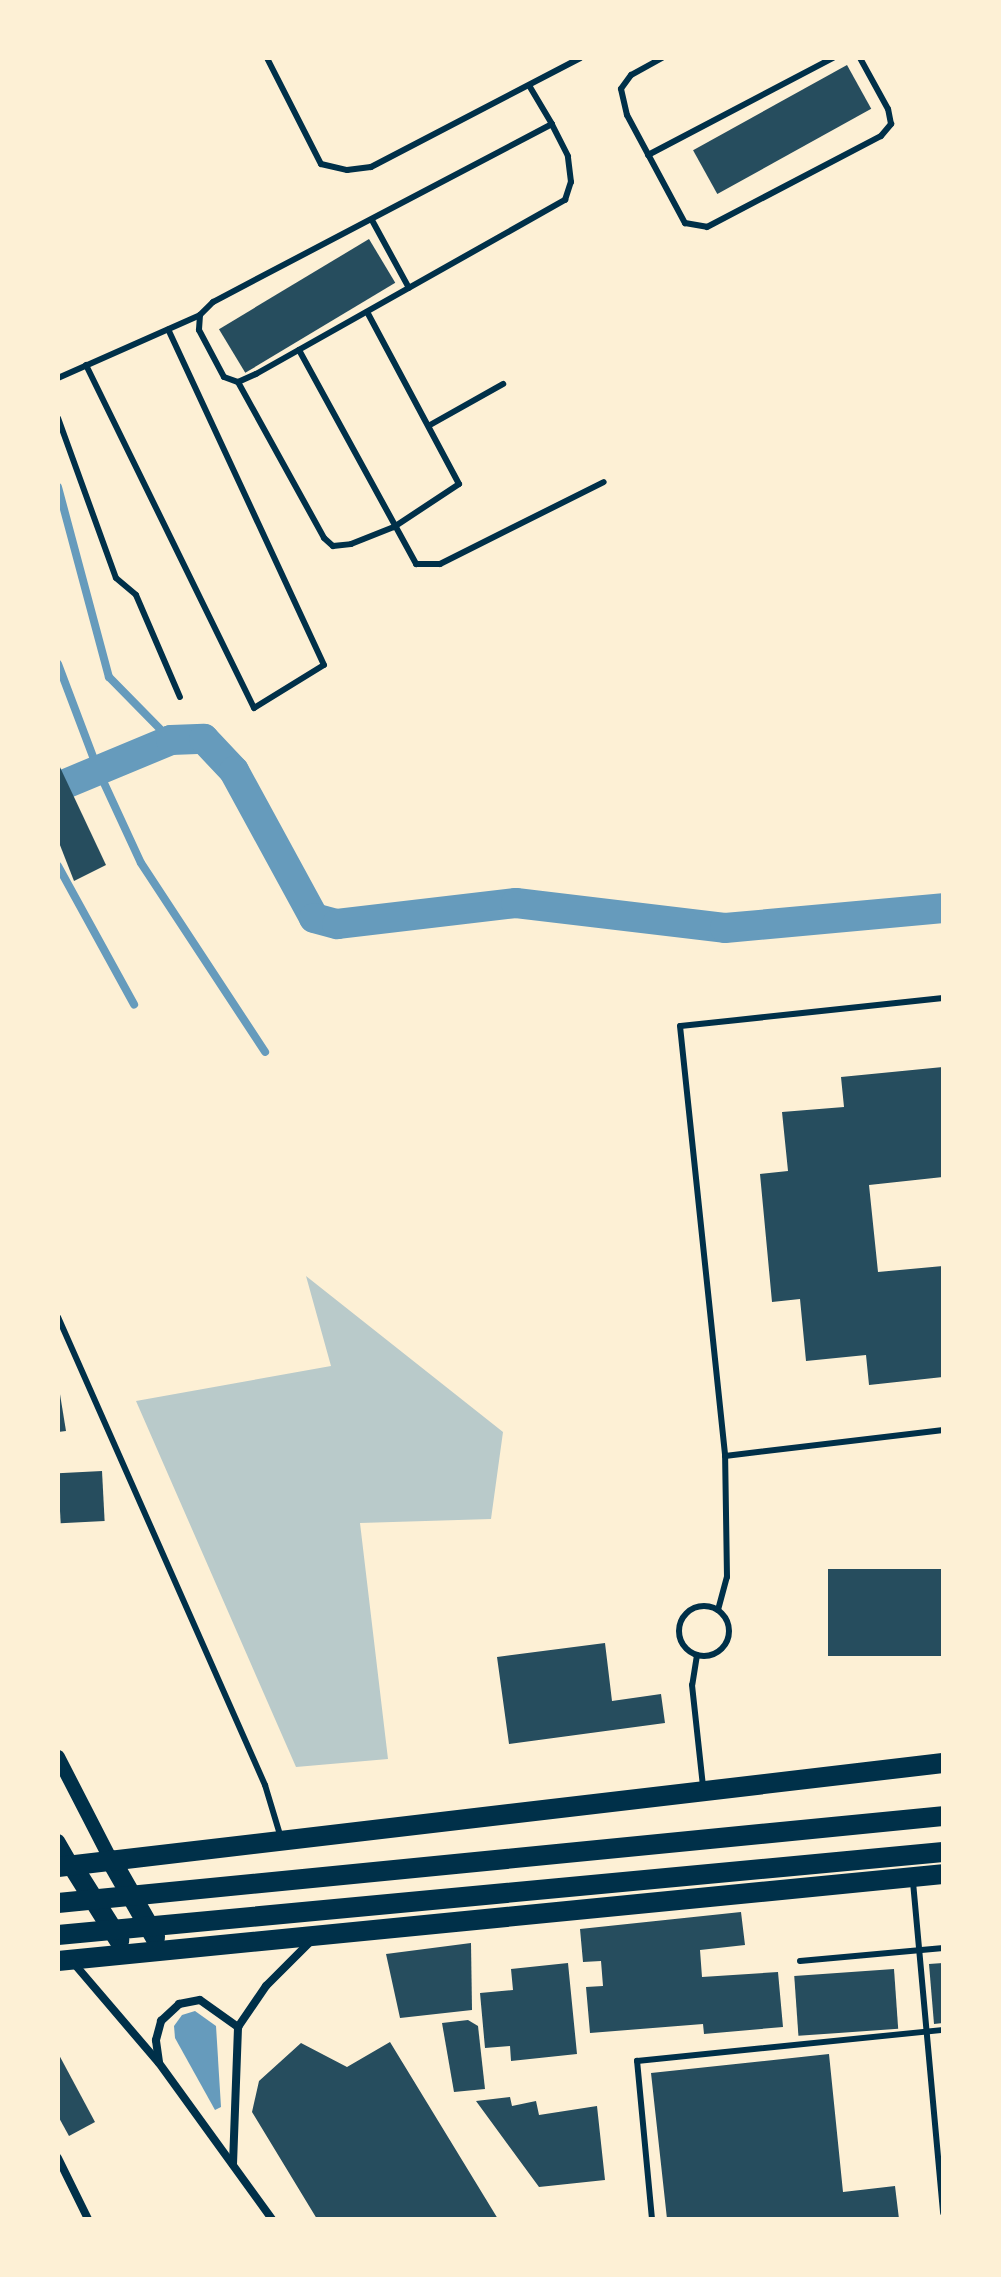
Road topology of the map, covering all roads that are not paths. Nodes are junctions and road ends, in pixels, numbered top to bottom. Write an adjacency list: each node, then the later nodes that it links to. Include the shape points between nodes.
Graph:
1 (267, 58): 6 (lane, via 321,164 347,170 371,167)
2 (580, 58): 6 (lane)
3 (662, 58): 8 (lane, via 631,75 621,89 627,115)
4 (833, 58): 8 (lane)
5 (860, 58): 8 (lane, via 888,109 891,124 881,136 707,227 685,223)
6 (530, 87): 7 (lane)
7 (552, 124): 9 (lane); 10 (lane, via 568,156 571,182 565,200)
8 (648, 155)
9 (373, 222): 10 (lane); 12 (lane, via 213,302)
10 (409, 288): 11 (lane)
11 (367, 312): 14 (lane); 20 (lane)
12 (200, 315): 13 (lane); 17 (lane, via 199,330 224,377)
13 (168, 329): 15 (lane); 15 (lane, via 324,665 254,708)
14 (299, 350): 17 (lane); 22 (lane)
15 (86, 365): 16 (lane)
16 (58, 378)
17 (238, 382): 22 (lane, via 324,538 333,546 351,544)
18 (503, 384): 20 (lane)
19 (58, 418): 23 (lane, via 116,578 136,595)
20 (430, 425): 22 (lane, via 459,484)
21 (604, 482): 22 (lane, via 440,564 416,564)
22 (394, 527)
23 (180, 697)
24 (943, 998): 27 (lane, via 680,1026)
25 (58, 1317): 34 (lane, via 265,1785)
26 (943, 1430): 27 (lane)
27 (725, 1456): 28 (lane, via 727,1577)
28 (718, 1610): 29 (lane, via 729,1628 726,1644 713,1654); 29 (lane, via 699,1606 682,1619 680,1639)
29 (697, 1655): 32 (lane, via 692,1685)
30 (58, 1757): 37 (street)
31 (943, 1763): 32 (main road)
32 (704, 1789): 34 (main road)
33 (943, 1816): 41 (main road)
34 (281, 1838): 37 (main road)
35 (58, 1841): 38 (street)
36 (943, 1852): 42 (main road)
37 (111, 1860): 38 (main road); 45 (main road)
38 (65, 1866): 47 (main road)
39 (943, 1874): 40 (main road)
40 (913, 1877): 43 (main road); 46 (lane)
41 (58, 1903)
42 (58, 1935)
43 (314, 1937): 45 (main road); 50 (street, via 266,1986)
44 (943, 1948): 46 (lane)
45 (163, 1951): 47 (main road)
46 (918, 1951): 49 (lane); 52 (lane)
47 (127, 1954): 48 (main road)
48 (64, 1960): 53 (street)
49 (800, 1961)
50 (238, 2027): 53 (street, via 221,2010 200,2000 179,2004 161,2021 156,2040); 55 (street)
51 (943, 2030): 52 (lane)
52 (925, 2031): 56 (lane); 59 (lane, via 637,2061)
53 (159, 2063): 55 (street)
54 (58, 2158): 57 (street)
55 (233, 2166): 58 (street)
56 (943, 2213)
57 (88, 2219)
58 (272, 2219)
59 (652, 2219)

